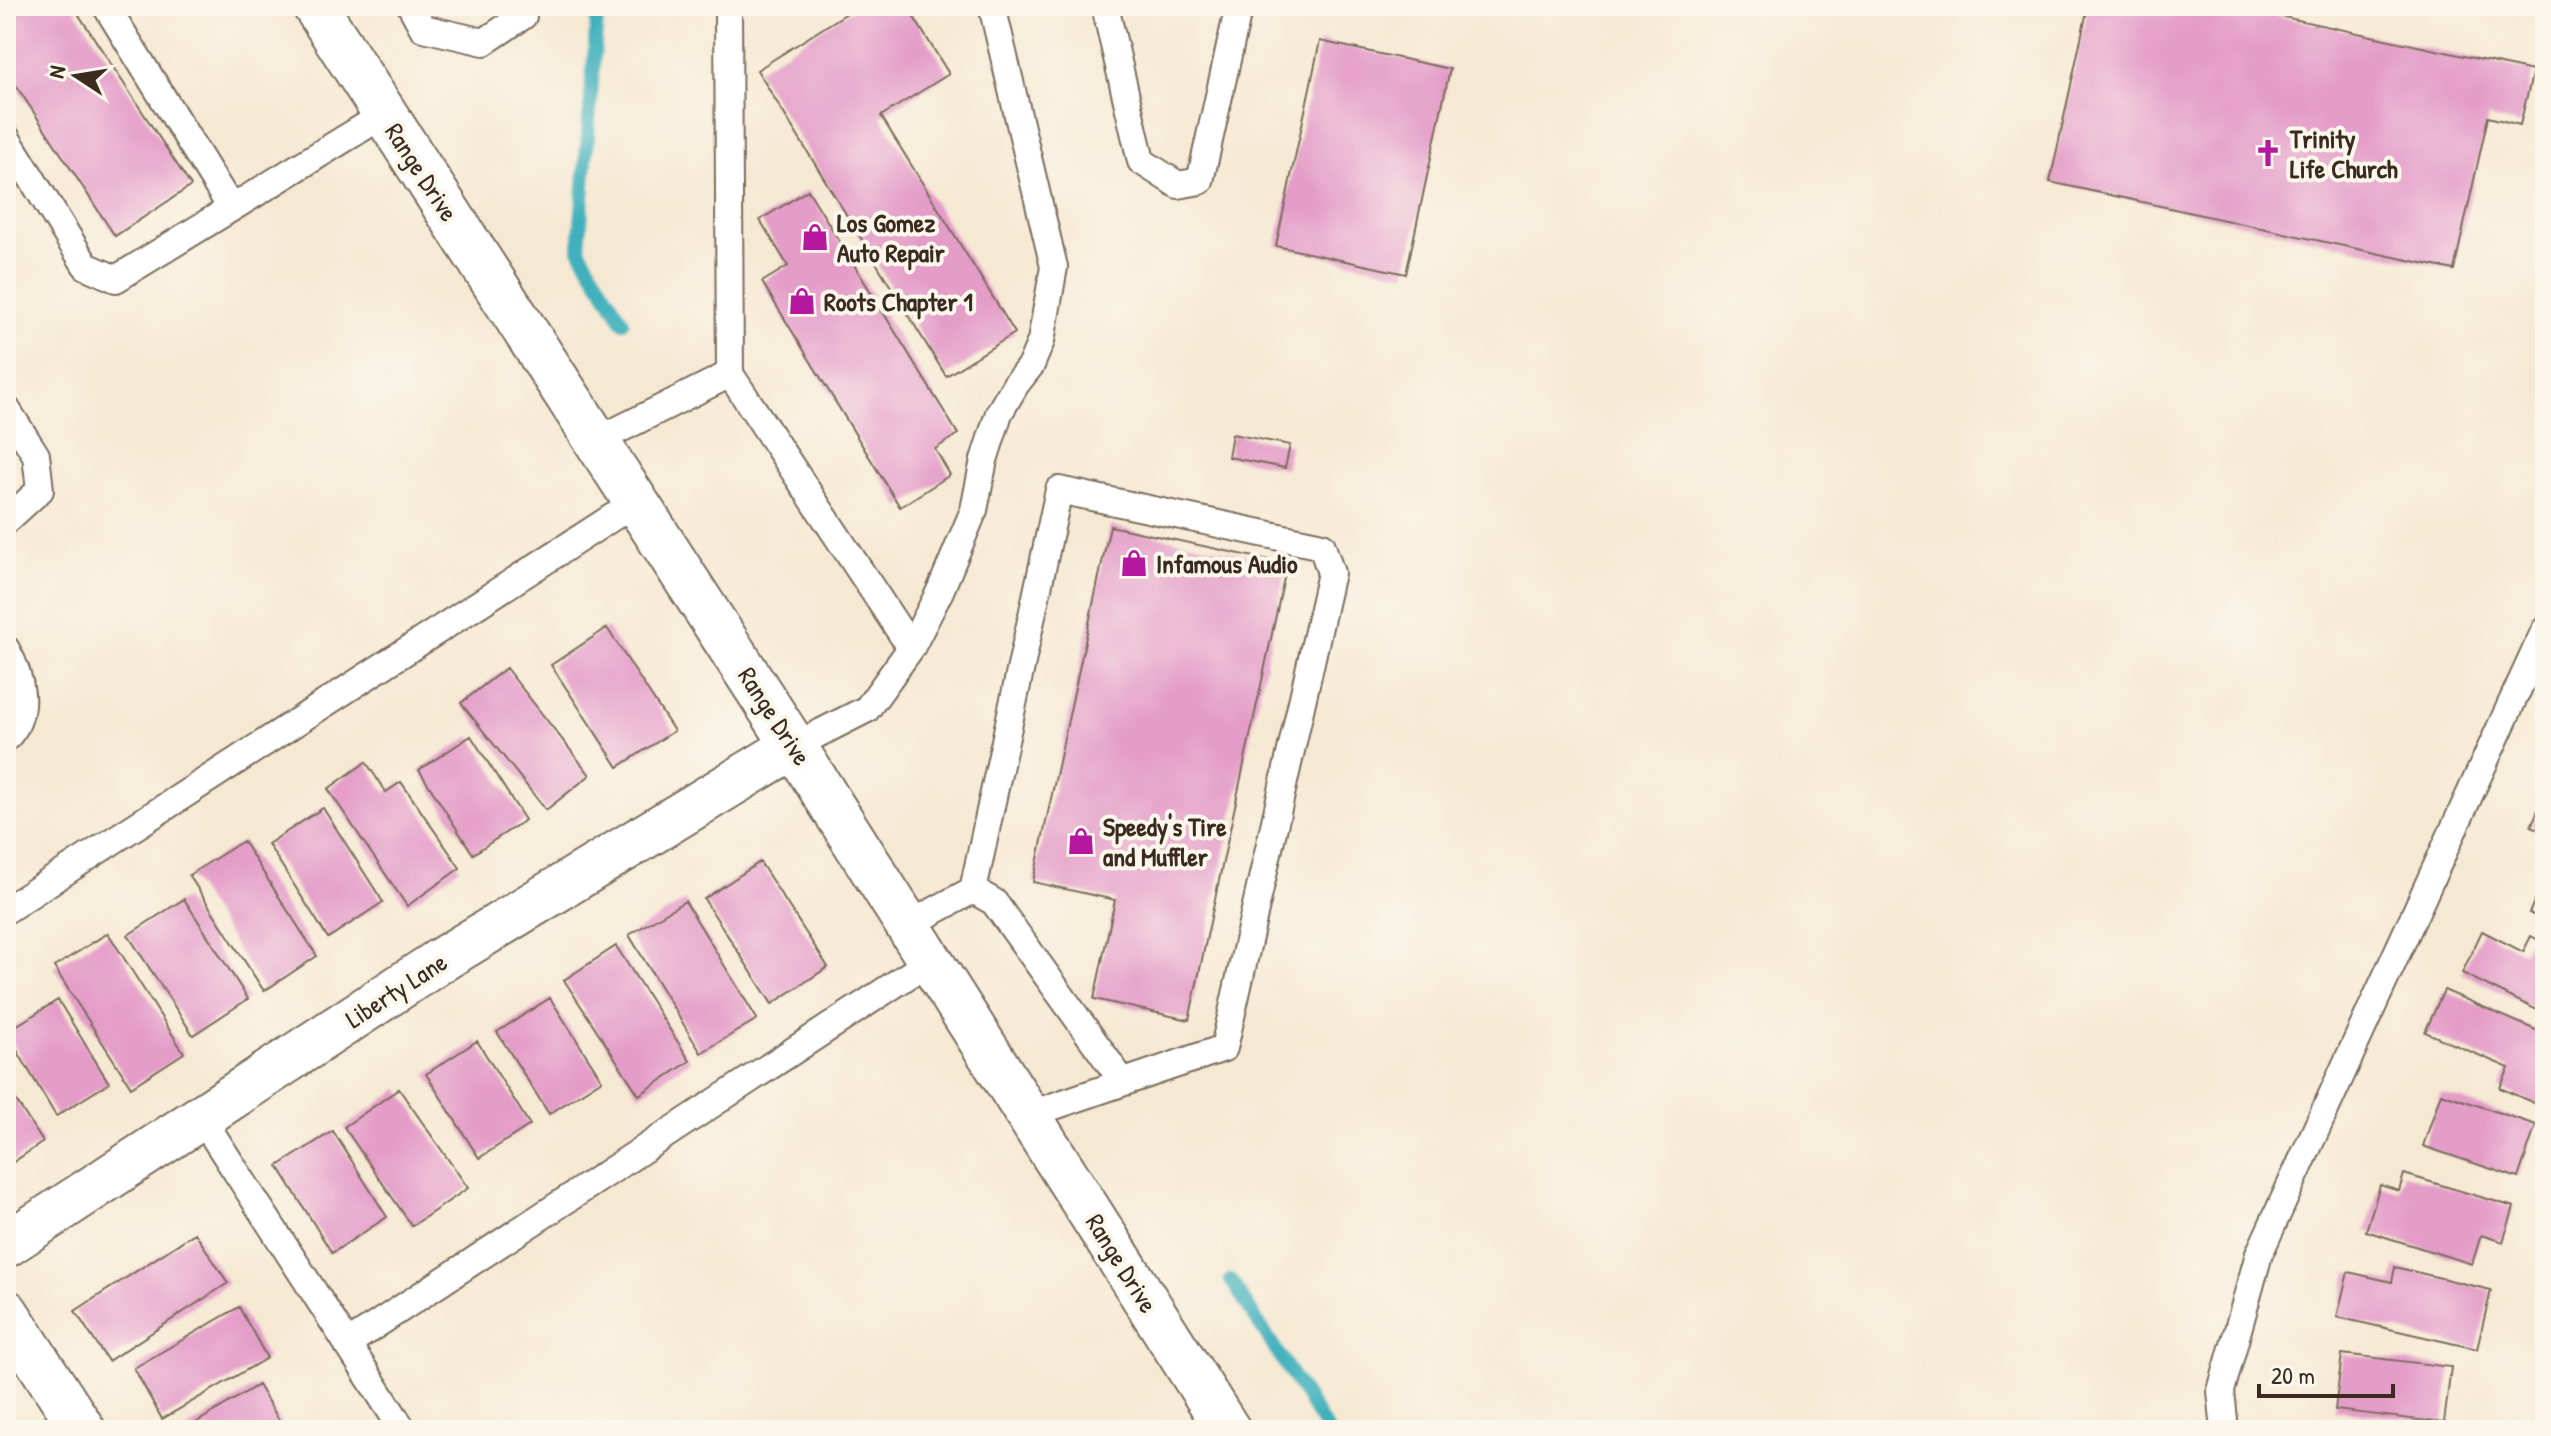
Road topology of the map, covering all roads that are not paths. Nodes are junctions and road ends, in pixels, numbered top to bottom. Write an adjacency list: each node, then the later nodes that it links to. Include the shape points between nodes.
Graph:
1 (106, 6): 11 (lane)
2 (315, 6): 9 (street, Range Drive)
3 (411, 6): 4 (lane, via 423,28 484,42 523,16)
4 (523, 6)
5 (728, 6): 12 (lane)
6 (992, 6): 18 (lane, via 1054,267 1041,341 999,413 974,510)
7 (1105, 6): 8 (lane, via 1141,161 1178,185 1200,181)
8 (1239, 6)
9 (385, 114): 11 (lane); 14 (street, Range Drive)
10 (6, 137): 11 (lane, via 86,266 107,277 116,279)
11 (231, 208)
12 (730, 374): 14 (lane); 18 (lane)
13 (6, 408): 16 (lane, via 36,455 40,490)
14 (596, 441): 15 (street, Range Drive)
15 (636, 502): 21 (street, Range Drive); 23 (lane)
16 (6, 521)
17 (2545, 630): 35 (lane, via 2259,1254 2221,1391)
18 (911, 648): 21 (lane, via 867,709)
19 (6, 649): 20 (lane, via 17,669 22,697)
20 (6, 738)
21 (794, 746): 24 (street, Range Drive); 28 (street, Liberty Lane, via 441,960)
22 (973, 890): 24 (lane); 26 (lane, via 994,902); 26 (lane, via 1059,490 1322,546 1331,573 1224,1048)
23 (6, 910)
24 (908, 925): 25 (street, Range Drive)
25 (930, 961): 27 (street, Range Drive); 31 (lane)
26 (1123, 1082): 27 (lane)
27 (1028, 1115): 34 (street, Range Drive)
28 (201, 1117): 29 (street, Liberty Lane); 31 (lane)
29 (6, 1245)
30 (6, 1312): 32 (street)
31 (347, 1344): 33 (lane)
32 (83, 1430)
33 (403, 1430)
34 (1228, 1430)
35 (2225, 1430)

